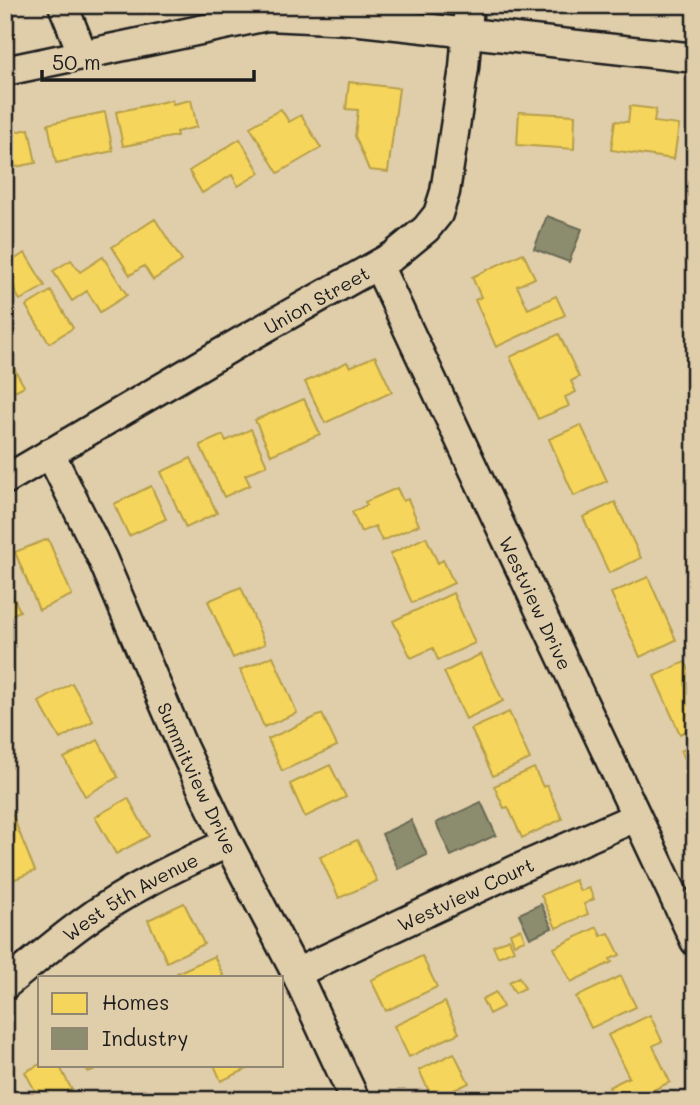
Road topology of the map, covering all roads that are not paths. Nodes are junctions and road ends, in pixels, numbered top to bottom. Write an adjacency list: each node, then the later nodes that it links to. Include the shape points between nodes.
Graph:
1 (63, 5): 3 (street)
2 (468, 19): 3 (street, via 267,16); 4 (street); 6 (street, Union Street, via 445,192 438,214 406,247)
3 (83, 55): 5 (street)
4 (695, 58)
5 (5, 72)
6 (378, 265): 7 (street, Union Street); 9 (street, Westview Drive)
7 (50, 453): 8 (street, Union Street); 10 (street, Summitview Drive, via 102,558)
8 (5, 480)
9 (636, 817): 11 (street, Westview Drive); 12 (street, Westview Court)
10 (228, 843): 12 (street, Summitview Drive); 13 (street, West 5th Avenue, via 110,904)
11 (695, 941)
12 (296, 973): 14 (street, Summitview Drive)
13 (5, 985)
14 (355, 1100)

